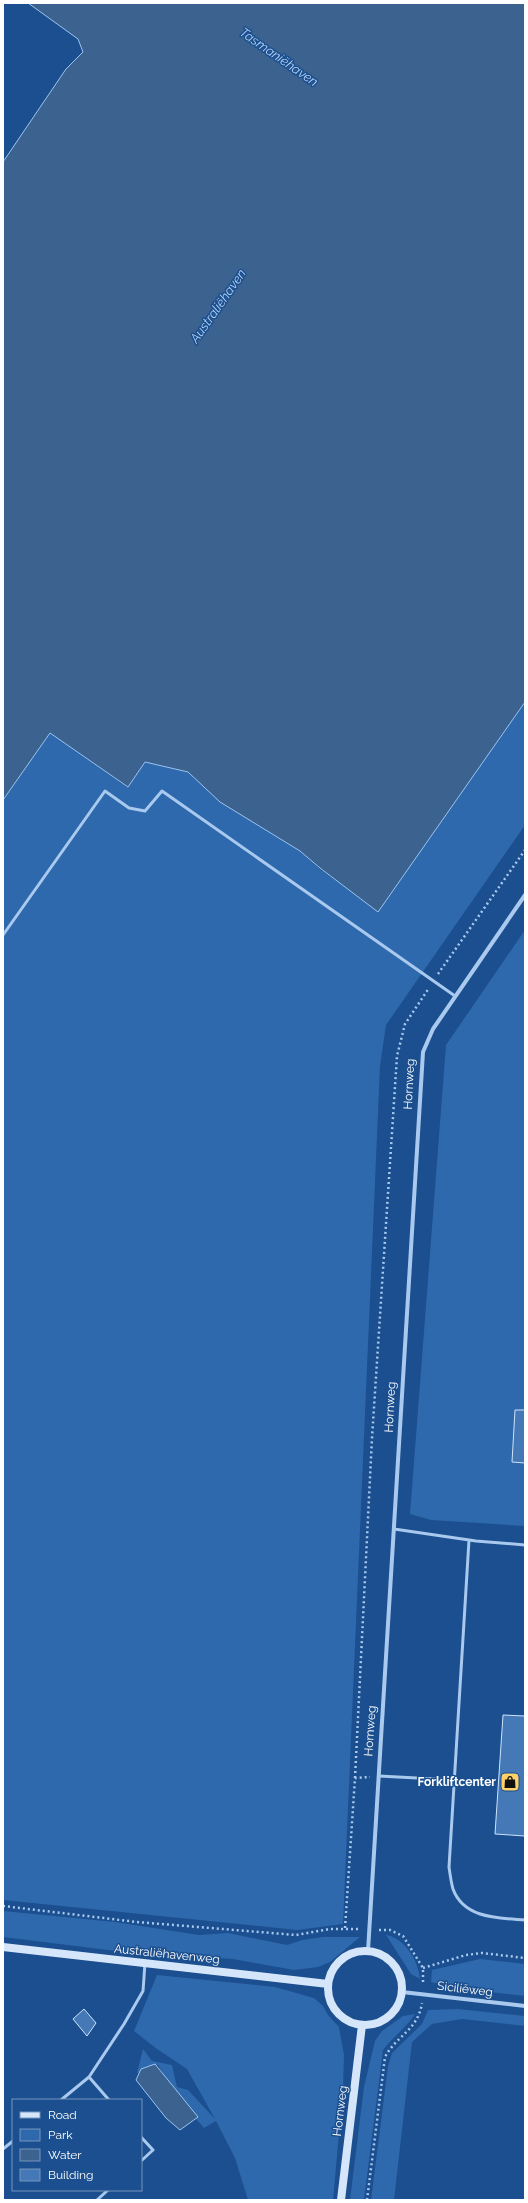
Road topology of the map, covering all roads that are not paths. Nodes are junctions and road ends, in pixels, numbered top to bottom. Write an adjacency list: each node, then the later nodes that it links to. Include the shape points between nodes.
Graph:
1 (525, 896): 3 (street, Hornweg)
2 (3, 935): 3 (lane, via 105,792 130,808 145,811 162,790)
3 (455, 996): 4 (street, Hornweg, via 433,1029 423,1052)
4 (394, 1529): 5 (lane); 7 (street, Hornweg)
5 (469, 1540): 6 (lane); 8 (lane)
6 (525, 1545)
7 (379, 1776): 8 (lane); 11 (street, Hornweg)
8 (455, 1780): 9 (lane, via 449,1867 453,1889 461,1903 484,1916)
9 (525, 1920)
10 (3, 1947): 12 (street, Australiëhavenweg)
11 (368, 1951): 13 (street, via 357,1952 342,1960 331,1973); 14 (street, via 390,1960 397,1969)
12 (145, 1963): 13 (street, Australiëhavenweg); 17 (lane, via 143,1991)
13 (328, 1984): 16 (street, via 331,2001 341,2016)
14 (402, 1992): 15 (street, Siciliëweg); 16 (street, via 399,2003 384,2020)
15 (525, 2006)
16 (362, 2025): 26 (street, Hornweg)
17 (88, 2077): 18 (lane); 19 (lane)
18 (63, 2099)
19 (108, 2099)
20 (142, 2138): 23 (lane, via 153,2150)
21 (12, 2142): 22 (lane)
22 (3, 2149)
23 (142, 2160)
24 (107, 2191): 25 (lane)
25 (96, 2200)
26 (341, 2200)

